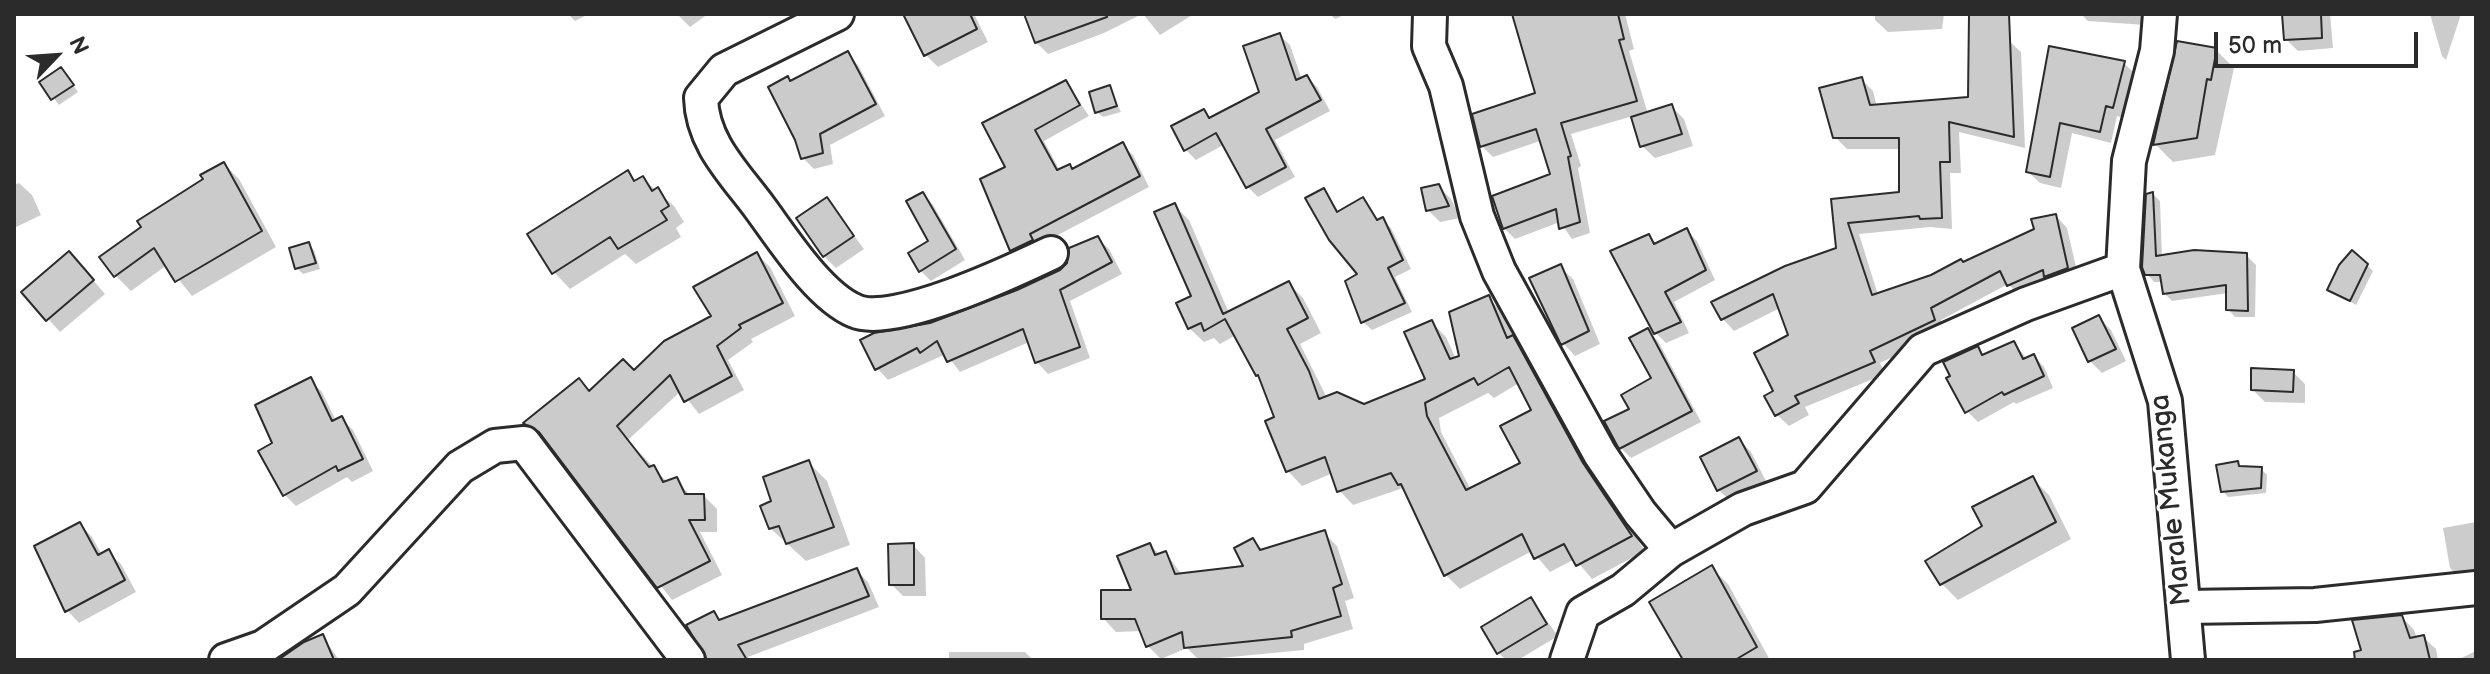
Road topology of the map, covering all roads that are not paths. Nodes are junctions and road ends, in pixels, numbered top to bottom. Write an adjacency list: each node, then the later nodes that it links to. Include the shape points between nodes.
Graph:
1 (837, 14): 4 (street, via 724,70 701,98 708,137 811,277 856,312 894,312 962,294)
2 (1430, 14): 6 (street, via 1429,46 1446,86 1477,216 1499,271 1600,454)
3 (2160, 14): 5 (street, Marale Mukanga, via 2157,51 2129,161)
4 (1051, 253)
5 (2123, 269): 6 (street, via 1923,350 1805,487 1743,509); 8 (street, Marale Mukanga, via 2165,401)
6 (1671, 550): 11 (street, via 1623,590 1583,613)
7 (2476, 588): 8 (street, via 2315,605)
8 (2184, 607): 12 (street, Marale Mukanga)
9 (226, 660): 10 (street, via 263,647 347,590 460,467 495,446 524,443)
10 (688, 660)
11 (1567, 660)
12 (2188, 660)

